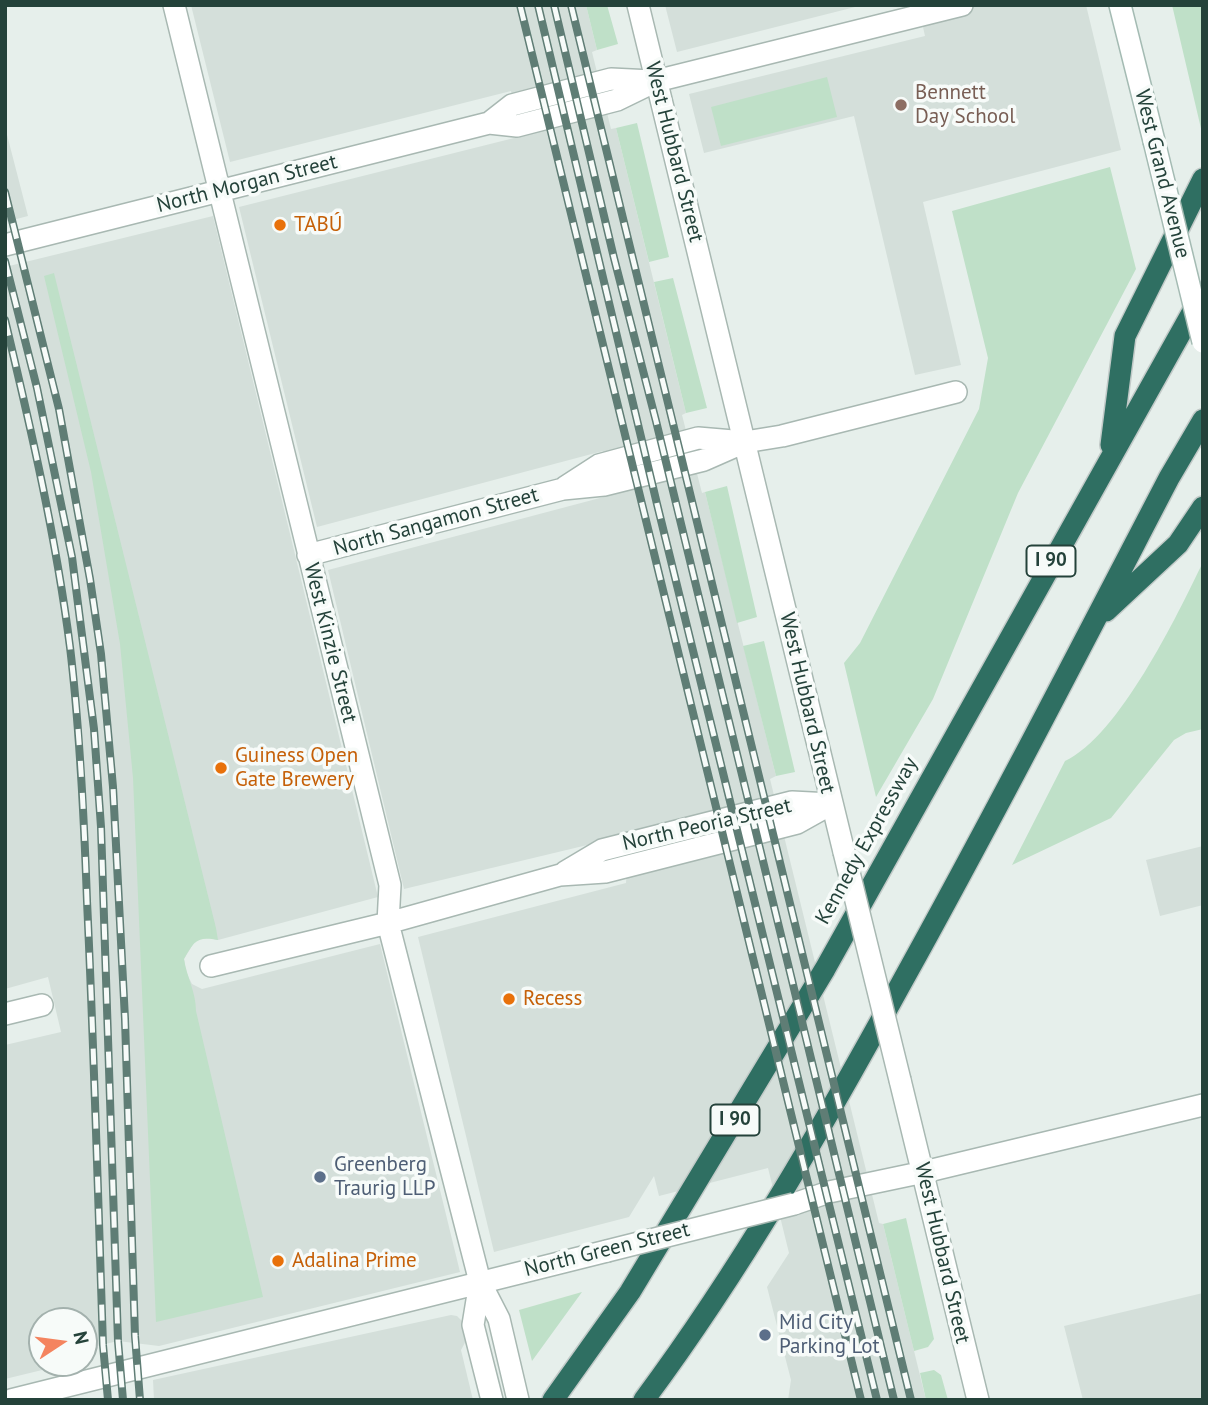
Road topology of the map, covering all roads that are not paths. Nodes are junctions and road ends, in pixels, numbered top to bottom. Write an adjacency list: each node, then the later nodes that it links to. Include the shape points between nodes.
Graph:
1 (174, 5): 7 (street, West Kinzie Street)
2 (638, 5): 5 (street, West Hubbard Street)
3 (961, 5): 5 (street, North Morgan Street)
4 (1120, 5): 10 (street, West Grand Avenue, bridge)
5 (656, 81): 7 (street, North Morgan Street, via 617,100 517,126 489,123); 13 (street, West Hubbard Street)
6 (1203, 179): 14 (highway, via 1125,336)
7 (219, 191): 8 (street, North Morgan Street); 16 (street, West Kinzie Street)
8 (5, 245)
9 (1203, 293): 14 (highway, Kennedy Expressway / I 90)
10 (1203, 342)
11 (956, 392): 13 (street, North Sangamon Street)
12 (1203, 420): 17 (highway)
13 (745, 442): 16 (street, North Sangamon Street, via 698,438 599,465 563,489); 18 (street, West Hubbard Street)
14 (1110, 456): 29 (highway, Kennedy Expressway / I 90, via 811,992 630,1292)
15 (1203, 507): 17 (highway, via 1178,544)
16 (308, 555): 19 (street, West Kinzie Street, via 390,884)
17 (1095, 622): 30 (highway, via 849,1078 739,1264)
18 (831, 804): 19 (street, North Peoria Street, via 792,802 602,850 561,875); 24 (street, West Hubbard Street, bridge)
19 (388, 923): 20 (street, North Peoria Street); 25 (street, West Kinzie Street)
20 (211, 966)
21 (42, 1005): 22 (street)
22 (5, 1014)
23 (1203, 1104): 24 (street, North Green Street)
24 (924, 1172): 25 (street, North Green Street, bridge); 31 (street, West Hubbard Street)
25 (480, 1282): 26 (street, North Green Street); 27 (street, West Kinzie Street, via 473,1325); 28 (street, West Kinzie Street, via 499,1319)
26 (11, 1400)
27 (492, 1400)
28 (518, 1400)
29 (553, 1400)
30 (645, 1400)
31 (978, 1400)

